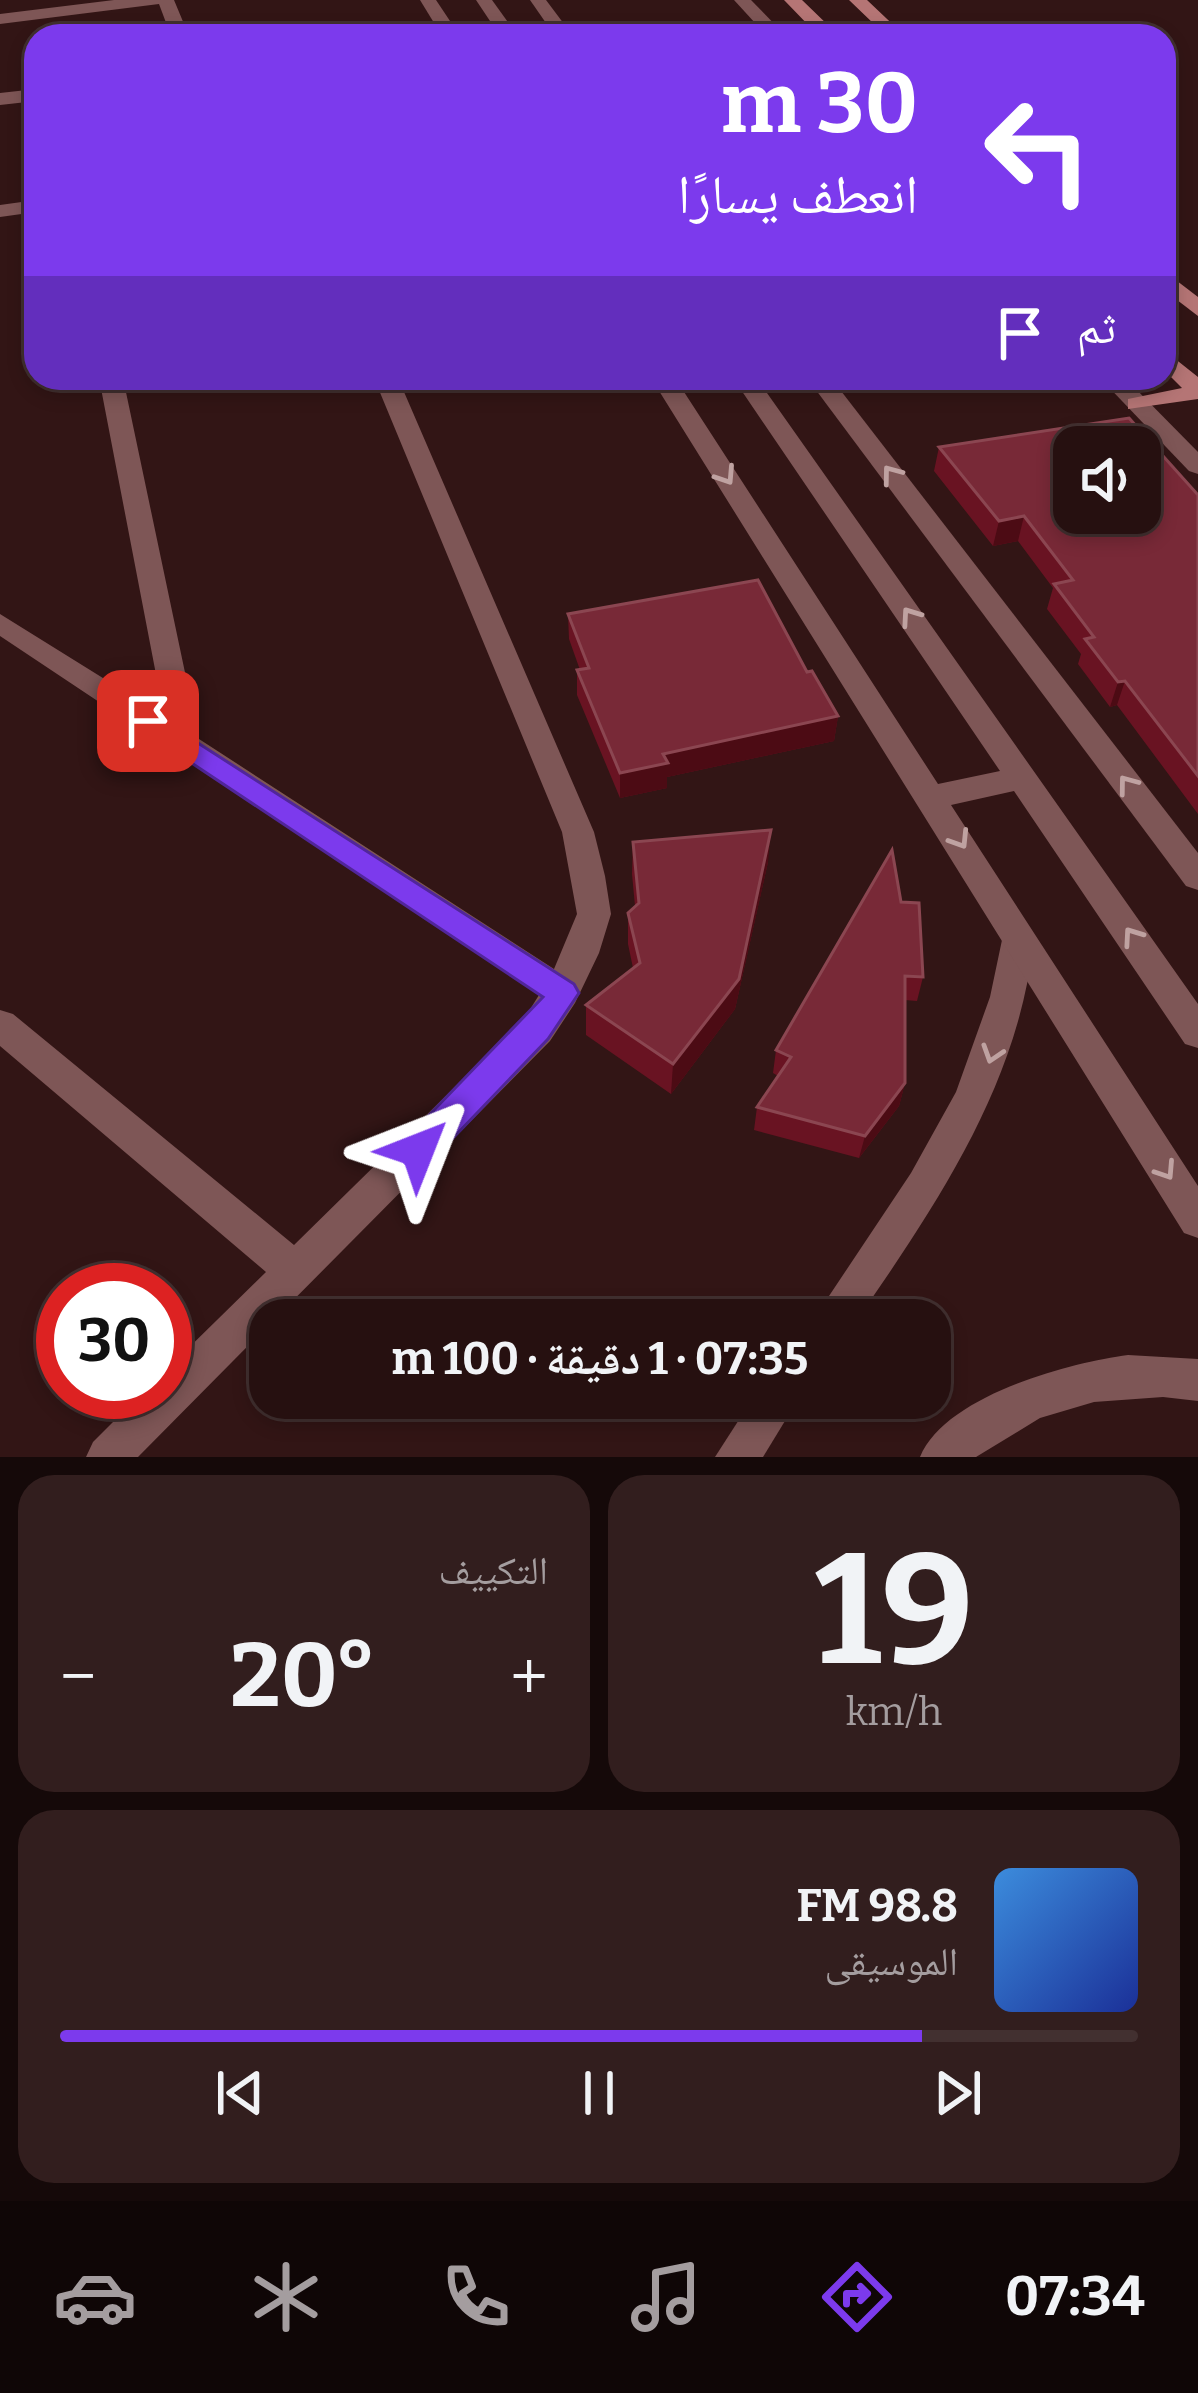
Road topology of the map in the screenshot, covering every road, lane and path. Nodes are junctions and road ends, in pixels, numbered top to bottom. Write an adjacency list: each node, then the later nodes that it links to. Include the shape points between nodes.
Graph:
1 (155, 0): 5 (street)
2 (742, 0): 6 (street)
3 (792, 0): 7 (main road)
4 (856, 0): 8 (main road)
5 (0, 19)
6 (765, 24)
7 (815, 24)
8 (883, 24)
9 (1176, 369): 16 (main road)
10 (113, 390): 20 (street)
11 (391, 390): 25 (street, via 578,832 594,914)
12 (671, 390): 22 (street, one-way to 22)
13 (754, 390): 21 (street, one-way to 13)
14 (828, 390): 23 (street, one-way to 14)
15 (1124, 390): 17 (street)
16 (1198, 391): 17 (main road)
17 (1138, 404): 18 (street)
18 (1198, 466)
19 (0, 623): 20 (street)
20 (185, 746): 25 (street)
21 (1023, 778): 22 (street); 27 (street, one-way to 21)
22 (932, 796): 24 (street, one-way to 24)
23 (1198, 878)
24 (1019, 940): 28 (street, one-way to 28); 30 (street, one-way to 30, via 987,1072 956,1139)
25 (563, 993): 29 (street, via 521,1047)
26 (0, 1025): 29 (street)
27 (1198, 1033)
28 (1198, 1220)
29 (296, 1272): 33 (street)
30 (846, 1299)
31 (1198, 1380): 35 (street, via 1109,1377 1048,1390 993,1416)
32 (763, 1419): 34 (street)
33 (108, 1457)
34 (737, 1457)
35 (942, 1457)

